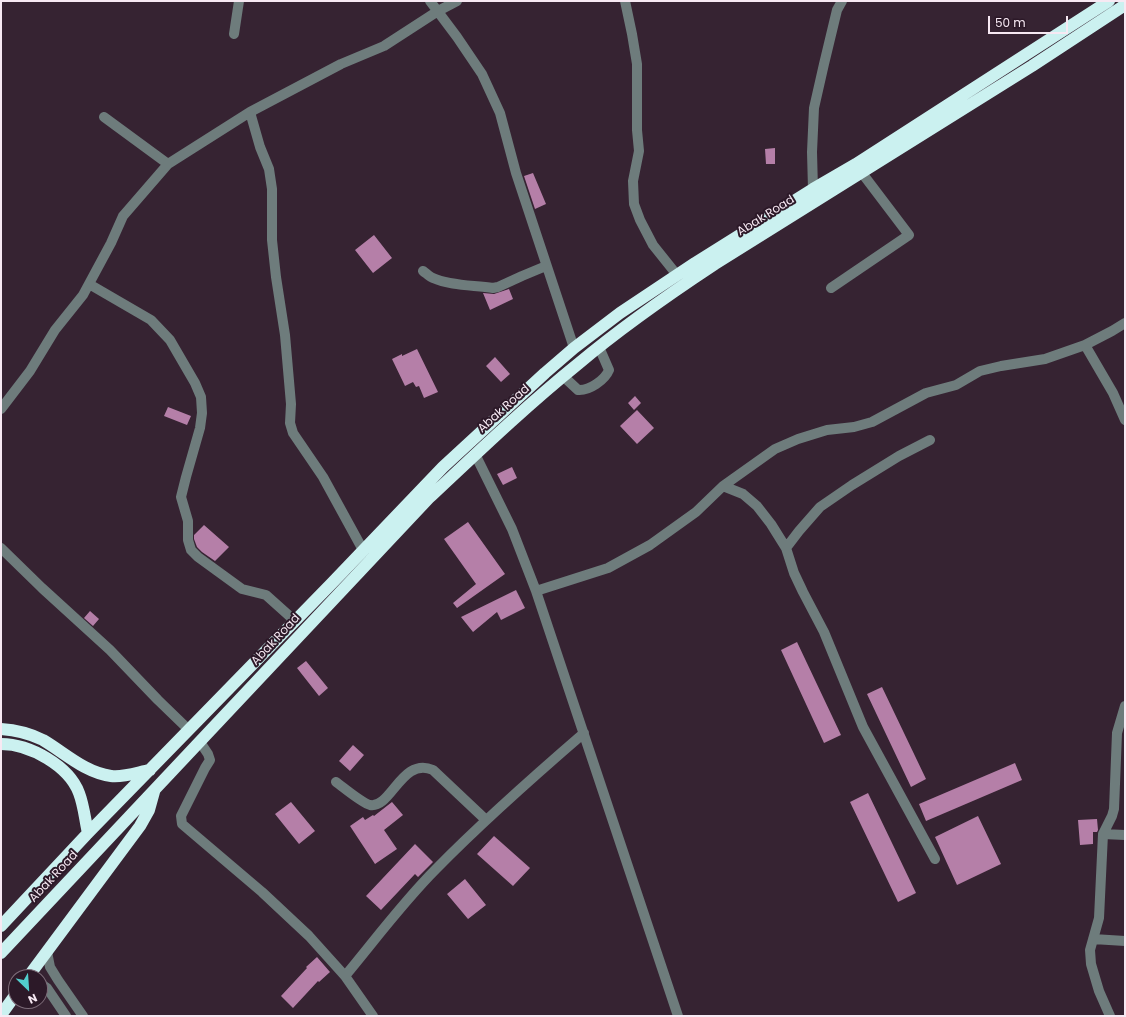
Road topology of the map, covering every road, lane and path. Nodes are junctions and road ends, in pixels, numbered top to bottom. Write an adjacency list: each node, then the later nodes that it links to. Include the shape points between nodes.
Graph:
1 (239, 1): 9 (street)
2 (430, 1): 8 (street)
3 (457, 1): 8 (street)
4 (625, 1): 17 (street, via 637,64 639,152 633,181 634,204 653,245)
5 (842, 1): 14 (street, via 837,10 814,108)
6 (1108, 1): 13 (highway, Abak Road)
7 (1125, 5): 13 (highway, Abak Road, via 1032,66)
8 (438, 12): 10 (street, via 384,46 341,64); 15 (street, via 482,74 500,113)
9 (234, 34)
10 (250, 112): 12 (street); 32 (street, via 269,169 272,189 272,240 286,335 290,423 293,433 323,477)
11 (104, 117): 12 (street)
12 (168, 164): 18 (street, via 124,216)
13 (859, 168): 14 (highway, Abak Road); 19 (street, via 909,235); 22 (highway, Abak Road, via 672,292)
14 (813, 189): 17 (highway, Abak Road)
15 (546, 266): 16 (street, via 493,288 439,280); 23 (street)
16 (423, 271)
17 (677, 275): 23 (highway, Abak Road)
18 (89, 284): 25 (street); 34 (street, via 151,320 170,340 201,397 200,428 181,497 188,521 191,550 242,589 266,594)
19 (831, 288)
20 (1125, 323): 21 (street)
21 (1085, 344): 26 (street); 29 (street, via 1045,359 980,371 956,385 926,392 872,422 827,430 798,439 776,449)
22 (599, 347): 24 (highway, Abak Road); 24 (street, via 609,370 600,381 586,389 578,390)
23 (574, 348): 32 (highway, Abak Road, via 442,467)
24 (563, 376): 28 (highway, Abak Road)
25 (1, 409)
26 (1125, 420)
27 (930, 440): 31 (street, via 899,456 820,507)
28 (475, 454): 33 (street, via 512,529); 39 (highway, Abak Road, via 429,498)
29 (722, 486): 31 (street, via 742,494 757,506); 33 (street, via 696,512 650,545 608,568)
30 (1, 548): 37 (street, via 110,650)
31 (786, 548): 48 (street, via 794,573 824,632 863,727)
32 (363, 550): 34 (highway, Abak Road)
33 (536, 591): 38 (street)
34 (295, 621): 37 (highway, Abak Road)
35 (1125, 706): 46 (street, via 1117,733 1114,809)
36 (1, 729): 41 (highway, via 22,731 42,740 84,768 112,777)
37 (189, 730): 41 (highway, Abak Road)
38 (584, 733): 44 (street); 62 (street)
39 (200, 742): 43 (highway, Abak Road); 55 (street, via 210,760 181,816 182,824 262,892)
40 (1, 744): 45 (highway, via 26,748 45,757 64,772 79,792)
41 (150, 770): 45 (highway, Abak Road)
42 (336, 782): 44 (street, via 370,805 384,799 411,770 427,767)
43 (155, 790): 52 (highway, via 149,810 140,826); 53 (highway, Abak Road)
44 (486, 820): 55 (street, via 395,914)
45 (88, 833): 49 (highway, Abak Road)
46 (1103, 834): 47 (street); 50 (street, via 1099,918)
47 (1125, 835)
48 (935, 859)
49 (1, 926)
50 (1093, 939): 51 (street); 63 (street, via 1090,950 1092,964)
51 (1125, 941)
52 (47, 952): 54 (highway); 60 (street, via 50,967)
53 (1, 953)
54 (34, 969)
55 (345, 976): 61 (street)
56 (48, 989): 59 (street)
57 (8, 1005): 58 (highway)
58 (1, 1015)
59 (66, 1016)
60 (83, 1016)
61 (373, 1016)
62 (678, 1016)
63 (1110, 1016)

